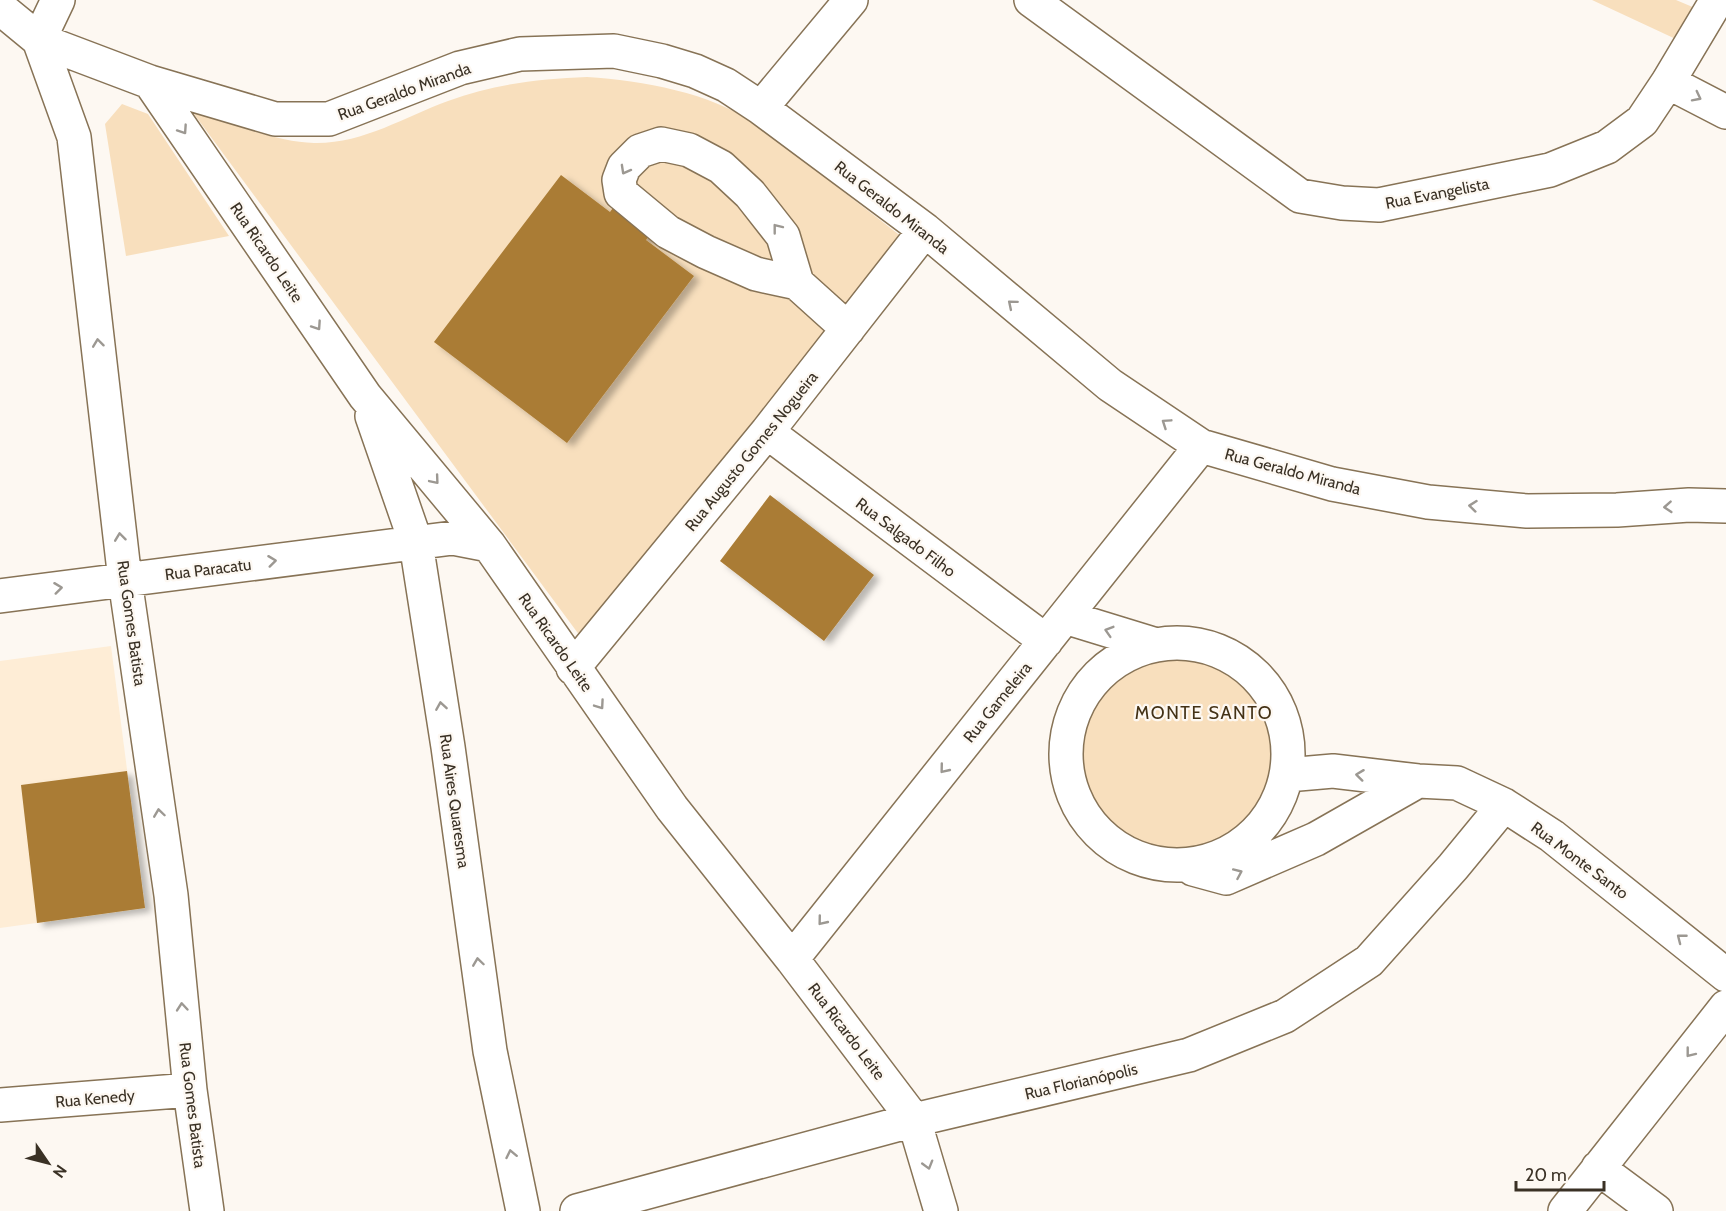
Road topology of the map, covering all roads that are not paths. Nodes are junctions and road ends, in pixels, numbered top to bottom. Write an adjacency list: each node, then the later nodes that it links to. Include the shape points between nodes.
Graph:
1 (58, 0): 6 (street)
2 (851, 0): 9 (street)
3 (1031, 0): 8 (street, Rua Evangelista, via 1300,195 1342,204 1379,205 1550,170 1606,147 1642,121)
4 (1717, 0): 8 (street, Rua Evangelista)
5 (0, 8): 6 (street)
6 (39, 40): 7 (street, Rua Geraldo Miranda); 20 (street, Rua Gomes Batista, one-way to 6, via 74,137)
7 (150, 82): 9 (street, Rua Geraldo Miranda, via 275,119 329,119 460,68 520,54 614,51 695,70); 14 (street, Rua Ricardo Leite, one-way to 14)
8 (1668, 82): 10 (street, one-way to 10)
9 (761, 108): 11 (street, Rua Geraldo Miranda)
10 (1726, 112)
11 (925, 231): 13 (street, Rua Augusto Gomes Nogueira); 16 (street, Rua Geraldo Miranda, one-way to 11, via 1110,385)
12 (797, 283): 12 (street, one-way to 12, via 783,236 750,194 721,167 689,150 661,144 640,151 624,166 619,180 621,193 668,232 756,274); 13 (street)
13 (848, 329): 15 (street, Rua Augusto Gomes Nogueira)
14 (365, 396): 18 (street, Rua Aires Quaresma); 19 (street, Rua Ricardo Leite, one-way to 19)
15 (767, 432): 22 (street, Rua Salgado Filho); 24 (street, Rua Augusto Gomes Nogueira)
16 (1201, 446): 17 (street, Rua Geraldo Miranda, one-way to 16, via 1527,512 1428,502 1332,484); 22 (street, Rua Gameleira)
17 (1726, 506)
18 (416, 543): 19 (street, Rua Paracatu, via 453,538); 20 (street, Rua Paracatu, one-way to 18); 37 (street, Rua Aires Quaresma, one-way to 18, via 490,1051)
19 (489, 545): 24 (street, Rua Ricardo Leite)
20 (125, 580): 21 (street, Rua Paracatu, one-way to 20); 32 (street, Rua Gomes Batista, one-way to 20, via 171,895)
21 (0, 596)
22 (1056, 629): 23 (street, Rua Salgado Filho, one-way to 22); 29 (street, Rua Gameleira, one-way to 29)
23 (1153, 644): 25 (street, via 1190,642 1208,647 1225,652 1255,673 1277,703 1288,738); 28 (street, via 1119,658 1091,682 1072,714 1064,750 1070,787 1086,820 1112,846 1146,862)
24 (573, 668): 29 (street, Rua Ricardo Leite, one-way to 29, via 672,808)
25 (1287, 775): 26 (street, Rua Monte Santo, one-way to 25, via 1333,771); 28 (street, via 1274,810 1250,838 1218,858)
26 (1418, 782): 27 (street, Rua Monte Santo, via 1457,783); 28 (street, one-way to 26, via 1227,878 1316,839)
27 (1504, 805): 30 (street, Rua Monte Santo, one-way to 27, via 1552,836); 34 (street, Rua Florianópolis, via 1369,961 1286,1016 1189,1055)
28 (1182, 866)
29 (792, 959): 34 (street, Rua Ricardo Leite)
30 (1726, 975)
31 (1726, 1007): 35 (street, one-way to 35)
32 (190, 1090): 33 (street, Rua Kenedy); 36 (street, Rua Gomes Batista)
33 (0, 1105)
34 (914, 1120): 38 (street, Rua Florianópolis); 39 (street, Rua Ricardo Leite, one-way to 39)
35 (1599, 1168): 40 (street); 41 (street)
36 (207, 1211)
37 (523, 1211)
38 (577, 1211)
39 (941, 1211)
40 (1565, 1211)
41 (1656, 1211)

